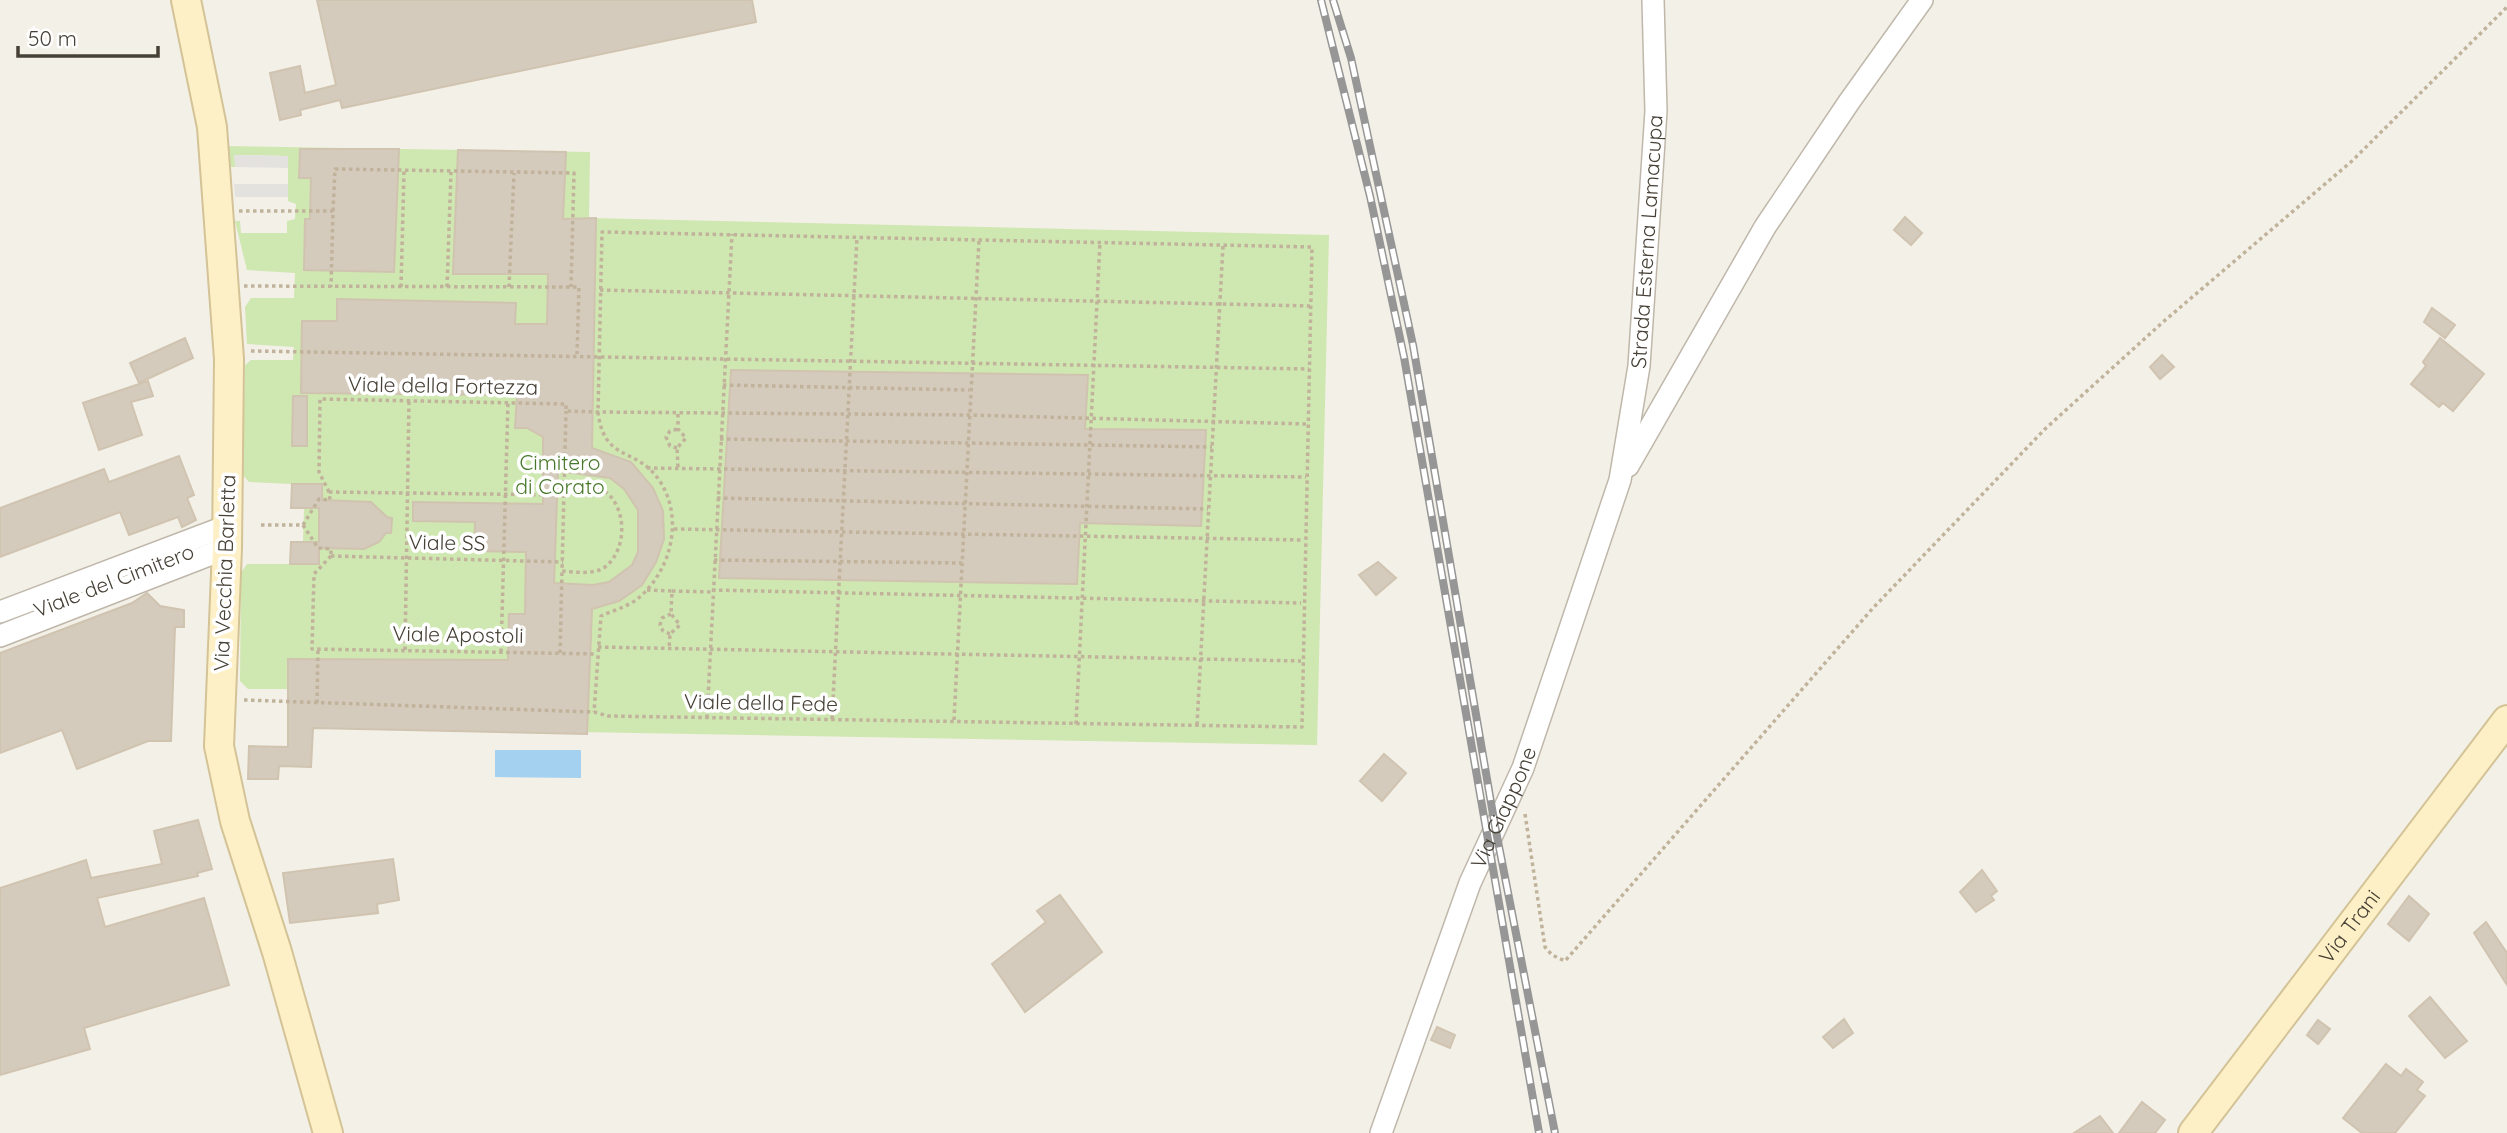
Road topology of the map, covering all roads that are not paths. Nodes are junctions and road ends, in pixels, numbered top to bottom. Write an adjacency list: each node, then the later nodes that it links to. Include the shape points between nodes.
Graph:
1 (186, 0): 5 (street, Via Vecchia Barletta, via 212,127 225,285)
2 (1653, 0): 4 (street, Strada Esterna Lamacupa, via 1655,124 1639,366)
3 (1922, 0): 4 (street, via 1765,227)
4 (1620, 481): 11 (street, Via Giappone, via 1523,768 1470,883)
5 (227, 537): 6 (street, Viale del Cimitero); 7 (street, Viale del Cimitero); 8 (street); 10 (street, Via Vecchia Barletta, via 219,746 235,821)
6 (0, 612)
7 (0, 624)
8 (0, 636)
9 (2507, 720): 12 (street, Via Trani)
10 (327, 1133)
11 (1381, 1133)
12 (2193, 1133)

